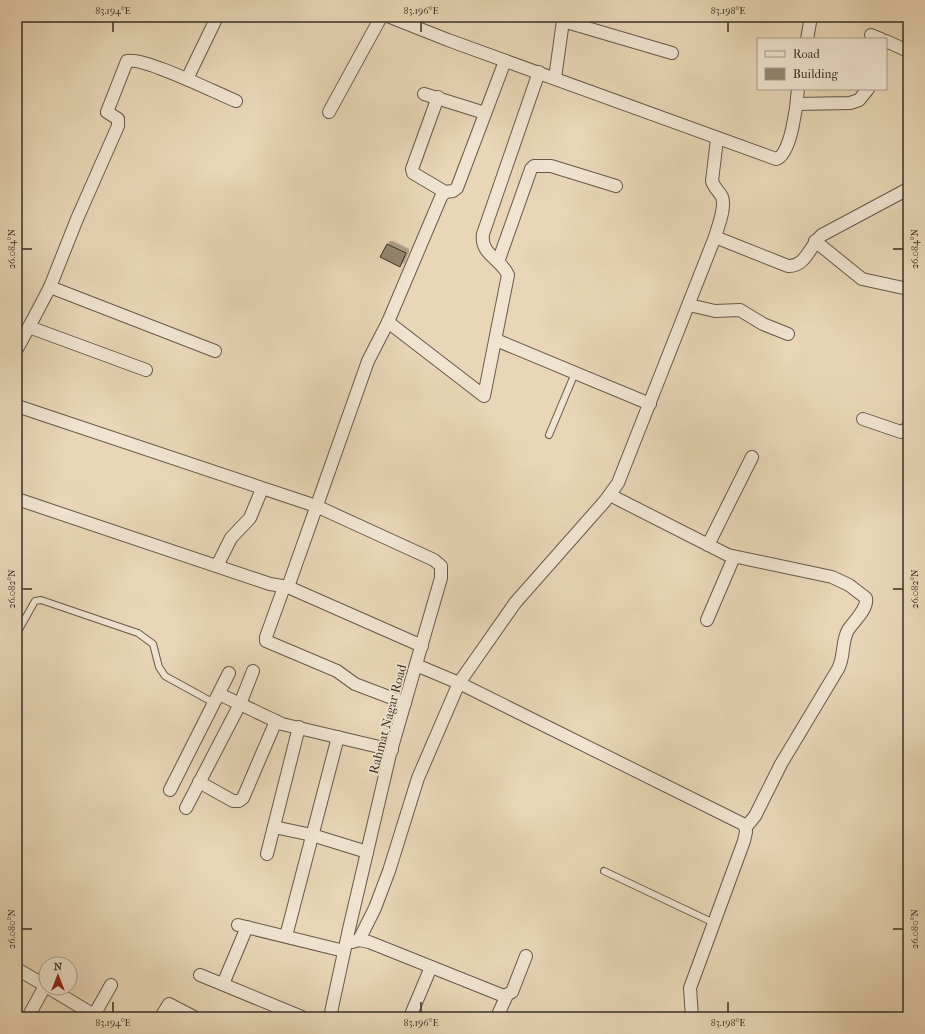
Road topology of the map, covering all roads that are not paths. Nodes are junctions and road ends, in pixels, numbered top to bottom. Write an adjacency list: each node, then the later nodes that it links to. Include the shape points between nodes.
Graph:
1 (217, 17): 13 (street)
2 (381, 17): 20 (street)
3 (390, 17): 10 (street)
4 (811, 17): 6 (street)
5 (563, 19): 9 (street); 12 (street)
6 (807, 38)
7 (887, 41): 8 (street)
8 (908, 51)
9 (672, 53)
10 (505, 61): 11 (street); 21 (street)
11 (539, 72): 12 (street); 28 (street, via 483,234 484,247)
12 (555, 78): 22 (street)
13 (187, 79): 18 (street); 29 (street, via 140,62 131,60 125,65 107,112 118,119 118,126)
14 (798, 90): 19 (street)
15 (867, 90): 19 (street, via 859,100 850,103)
16 (424, 94): 17 (street)
17 (438, 98): 21 (street); 25 (street, via 412,170)
18 (236, 101)
19 (797, 104): 22 (street, via 785,151 780,158 776,159)
20 (329, 112)
21 (485, 113): 25 (street, via 457,188)
22 (717, 139): 26 (street, via 712,181 722,198 722,204)
23 (616, 186): 28 (street, via 551,166 534,166)
24 (908, 189): 27 (street)
25 (445, 192): 32 (street)
26 (715, 237): 27 (street, via 793,266 802,262); 31 (street)
27 (815, 241): 30 (street, via 862,279)
28 (498, 262): 35 (street, via 506,271 508,279)
29 (50, 287): 33 (street); 37 (street)
30 (908, 289)
31 (689, 305): 34 (street, via 715,311 740,310 763,324); 40 (street)
32 (388, 322): 35 (street, via 484,396); 49 (street, via 368,361)
33 (29, 327): 36 (street); 38 (street)
34 (788, 334)
35 (496, 340): 39 (street)
36 (17, 348)
37 (215, 350)
38 (146, 370)
39 (575, 373): 40 (street); 44 (lane)
40 (650, 404): 47 (street, via 618,483)
41 (17, 406): 46 (street)
42 (863, 419): 43 (street, via 901,432)
43 (908, 426)
44 (549, 435)
45 (752, 457): 50 (street)
46 (262, 488): 49 (street); 52 (street, via 250,518 231,538)
47 (610, 495): 50 (street); 60 (street, via 515,603)
48 (17, 498): 52 (street)
49 (316, 506): 53 (street); 56 (street, Rahmat Nagar Road, via 442,566)
50 (708, 544): 51 (street)
51 (734, 557): 54 (street); 72 (street, via 841,580 864,595 867,602 848,632 838,669 781,764 752,821)
52 (217, 566): 53 (street)
53 (286, 587): 56 (street); 62 (street, via 266,635 266,641 332,670 355,684)
54 (707, 620)
55 (17, 633): 61 (lane, via 31,606 35,601 41,600 138,633 153,644 159,667 165,676)
56 (422, 646): 57 (street, Rahmat Nagar Road)
57 (416, 665): 60 (street); 62 (street, Rahmat Nagar Road)
58 (253, 671): 63 (street)
59 (229, 673): 61 (street)
60 (459, 683): 72 (street); 79 (street, via 418,778 387,876)
61 (216, 698): 63 (street); 69 (street)
62 (405, 703): 67 (street, Rahmat Nagar Road)
63 (240, 704): 64 (street); 68 (street)
64 (276, 721): 65 (street); 68 (street, via 243,798 233,801)
65 (299, 727): 66 (street); 71 (street)
66 (338, 737): 67 (street); 73 (street)
67 (392, 750): 74 (street, Rahmat Nagar Road)
68 (199, 782): 70 (street)
69 (170, 790)
70 (186, 808)
71 (274, 827): 73 (street); 75 (street)
72 (746, 827): 77 (street, via 744,841)
73 (312, 835): 74 (street); 78 (street)
74 (367, 852): 80 (street, Rahmat Nagar Road)
75 (267, 854)
76 (604, 871): 77 (lane)
77 (714, 923): 99 (street, via 690,988)
78 (286, 936): 80 (street); 86 (street, via 243,926)
79 (359, 940): 80 (street); 82 (street)
80 (345, 947): 96 (street, Rahmat Nagar Road)
81 (526, 956): 88 (street, via 512,992)
82 (431, 967): 88 (street); 97 (street)
83 (17, 969): 85 (street)
84 (200, 975): 86 (street)
85 (38, 982)
86 (222, 984): 95 (street)
87 (111, 985): 91 (street)
88 (507, 995): 98 (street)
89 (41, 996): 92 (street)
90 (62, 996): 91 (street)
91 (94, 1016)
92 (28, 1017)
93 (161, 1017): 94 (street, via 169,1004)
94 (194, 1017)
95 (302, 1017)
96 (330, 1017)
97 (410, 1017)
98 (497, 1017)
99 (692, 1017)

